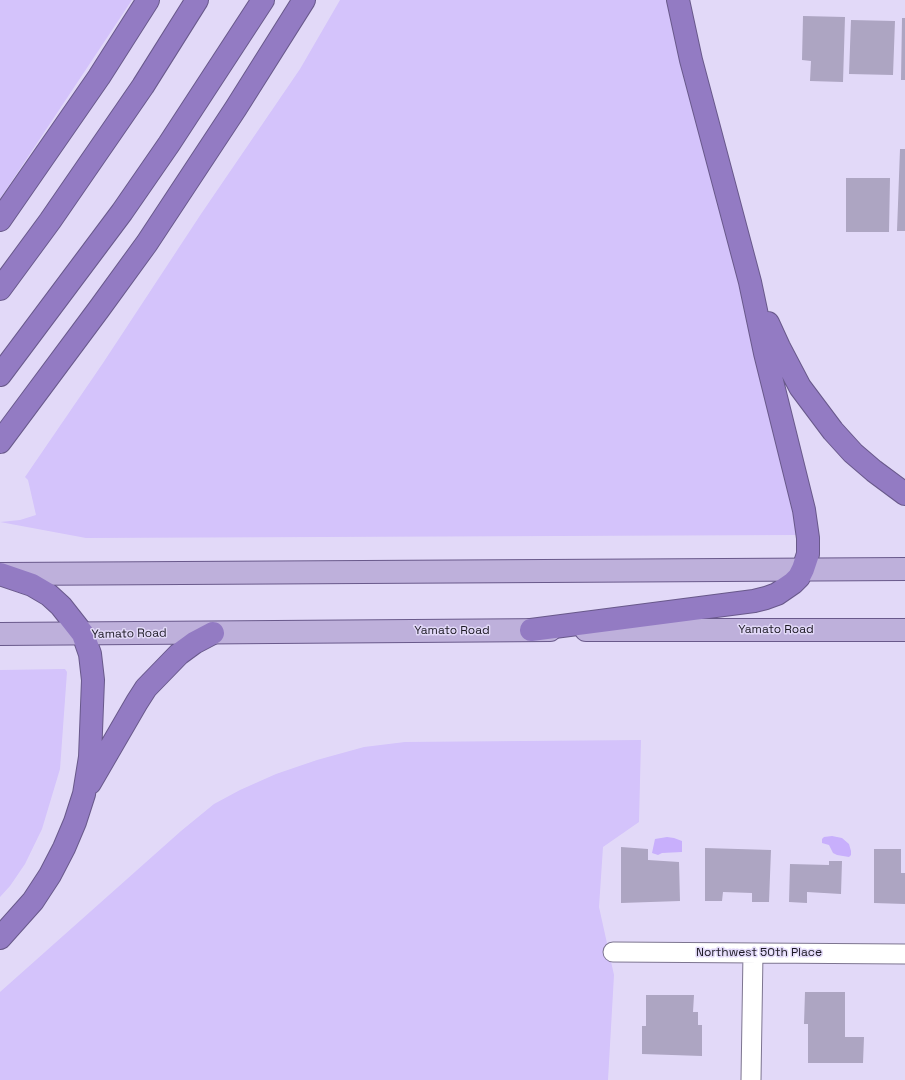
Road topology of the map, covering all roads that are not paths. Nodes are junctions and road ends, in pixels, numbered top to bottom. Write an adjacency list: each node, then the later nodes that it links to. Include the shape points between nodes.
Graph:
1 (148, 0): 6 (highway)
2 (197, 0): 8 (highway, via 143,86)
3 (263, 0): 9 (highway, via 207,88 126,206)
4 (304, 0): 10 (highway, via 146,243)
5 (678, 0): 7 (highway, via 691,60)
6 (0, 220)
7 (750, 282): 11 (highway, via 779,347 800,387 816,410 853,453); 12 (highway, via 806,521 808,554)
8 (0, 289)
9 (0, 375)
10 (0, 442)
11 (905, 494)
12 (803, 569): 13 (main road); 14 (main road); 15 (highway, via 787,588 754,601)
13 (905, 569)
14 (0, 574): 19 (highway, via 32,585 49,595)
15 (531, 630): 16 (main road, Yamato Road); 17 (main road, Yamato Road)
16 (905, 630)
17 (213, 633): 19 (main road, Yamato Road); 20 (highway, via 179,654 146,688)
18 (0, 634): 19 (main road, Yamato Road)
19 (83, 634): 20 (highway, via 90,654 93,680 92,740)
20 (84, 794): 21 (highway, via 64,848 50,874 33,901)
21 (0, 938)
22 (613, 952): 23 (street, Northwest 50th Place)
23 (753, 953): 24 (street, Northwest 50th Place); 25 (street)
24 (905, 954)
25 (751, 1080)

